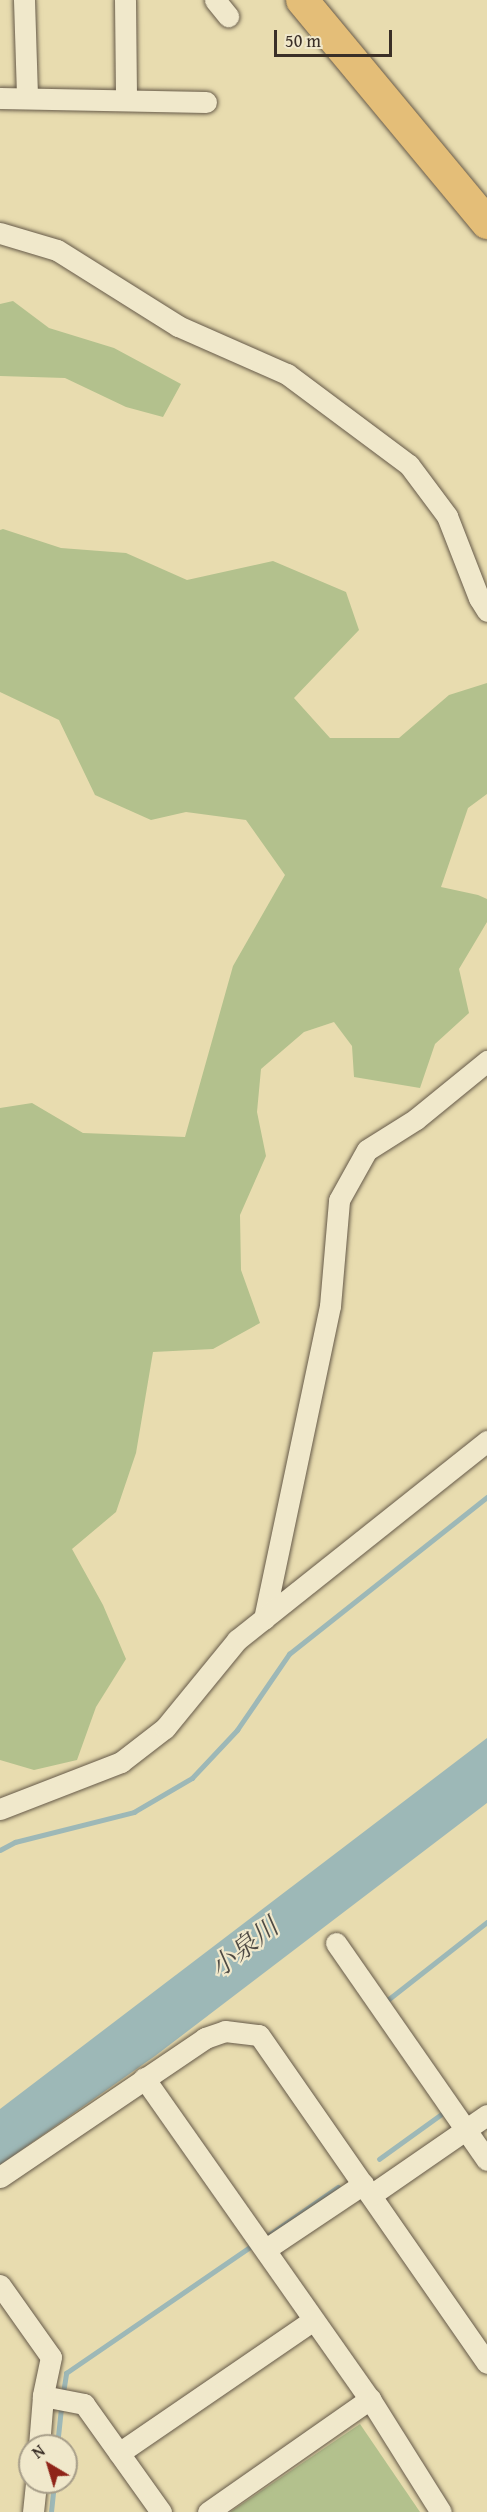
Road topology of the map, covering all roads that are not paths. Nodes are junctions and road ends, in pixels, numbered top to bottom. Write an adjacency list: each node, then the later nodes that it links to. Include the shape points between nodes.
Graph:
1 (24, 0): 5 (street)
2 (125, 0): 6 (street)
3 (302, 0): 8 (highway)
4 (0, 98): 5 (street)
5 (27, 98): 6 (street)
6 (126, 100): 7 (street)
7 (206, 102)
8 (487, 223)
9 (0, 233): 10 (street, via 57,250 178,326 287,374 409,465 447,516)
10 (487, 611)
11 (487, 1061): 13 (street, via 416,1119 367,1150 339,1200 330,1306)
12 (487, 1441): 13 (street)
13 (264, 1619): 14 (street, via 237,1640 165,1728 121,1762)
14 (0, 1809)
15 (336, 1942): 18 (street)
16 (144, 2078): 20 (street); 21 (street, via 205,2038 225,2031 259,2034); 22 (street)
17 (487, 2115): 18 (street)
18 (466, 2130): 19 (street); 21 (street)
19 (487, 2160)
20 (0, 2177)
21 (367, 2190): 22 (street); 25 (street)
22 (262, 2243): 24 (street)
23 (0, 2285): 26 (street, via 51,2357)
24 (313, 2320): 27 (street); 29 (street)
25 (487, 2362)
26 (54, 2398): 28 (street); 29 (street, via 84,2404)
27 (370, 2399): 33 (street); 34 (street)
28 (43, 2434)
29 (119, 2453): 32 (street)
30 (35, 2494): 31 (street)
31 (33, 2512)
32 (161, 2512)
33 (208, 2512)
34 (441, 2512)

